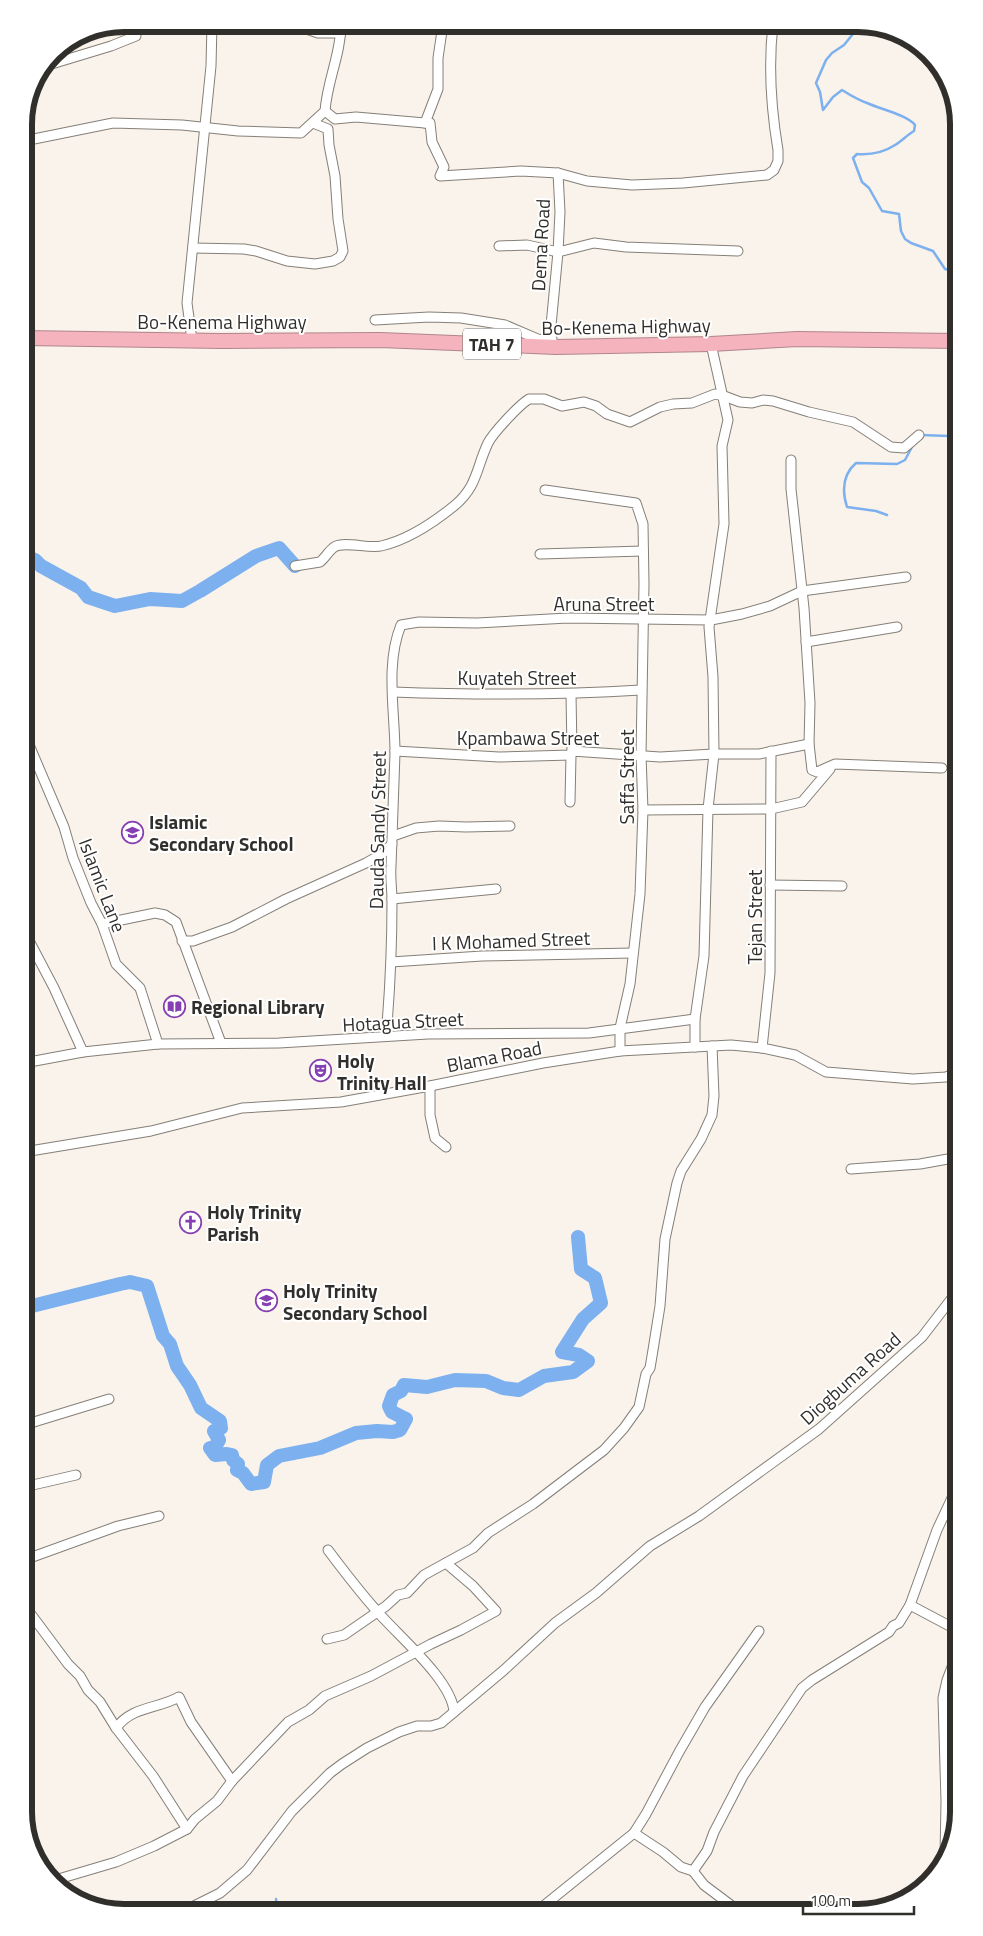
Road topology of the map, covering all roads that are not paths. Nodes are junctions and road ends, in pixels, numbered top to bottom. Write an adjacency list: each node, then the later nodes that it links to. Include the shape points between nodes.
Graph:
1 (212, 33): 11 (street)
2 (340, 33): 7 (street)
3 (442, 33): 10 (street, via 438,89)
4 (772, 33): 14 (street, via 770,81 778,161 767,175 632,185 587,181)
5 (136, 36): 6 (street)
6 (56, 63)
7 (324, 111): 8 (street); 9 (street)
8 (335, 119): 10 (street, via 356,117); 12 (street)
9 (313, 123): 11 (street, via 301,133); 12 (street)
10 (425, 123): 14 (street, via 430,123 432,142 444,167 440,176 520,171)
11 (204, 128): 13 (street, via 113,122); 16 (street)
12 (328, 129): 16 (street, via 343,251 340,257 315,264 279,259 244,249)
13 (33, 140)
14 (558, 173): 18 (street, Dema Road)
15 (500, 246): 18 (street, via 527,245)
16 (193, 248): 21 (street, via 188,303)
17 (738, 251): 18 (street, via 594,243)
18 (558, 252): 22 (street, Dema Road)
19 (375, 320): 22 (street, via 461,318 505,325 540,340)
20 (33, 338): 21 (highway, Bo-Kenema Highway / TAH 7)
21 (192, 340): 22 (highway, Bo-Kenema Highway / TAH 7)
22 (553, 341): 24 (highway, Bo-Kenema Highway / TAH 7)
23 (951, 341): 24 (highway, Bo-Kenema Highway / TAH 7, via 797,339)
24 (711, 344): 25 (street)
25 (721, 395): 26 (street, via 740,402 773,400 853,422 891,447 904,448); 31 (street, via 715,394 692,403 673,404 630,422 584,402 562,406 544,399 527,400 488,442 470,490 455,505 410,537 380,546 344,544 334,547 320,562); 35 (street, via 728,420 722,446 724,524)
26 (919, 435)
27 (791, 460): 33 (street)
28 (545, 490): 29 (street, Saffa Street, via 636,503 642,524)
29 (643, 551): 30 (street); 34 (street, Saffa Street)
30 (540, 554)
31 (295, 566)
32 (906, 577): 33 (street, Aruna Street)
33 (802, 591): 35 (street, Aruna Street, via 770,606); 38 (street)
34 (643, 619): 35 (street, Aruna Street); 36 (street, Aruna Street, via 568,618); 39 (street, Saffa Street)
35 (711, 620): 47 (street)
36 (401, 625): 40 (street, Dauda Sandy Street, via 394,640)
37 (897, 627): 38 (street)
38 (806, 642): 42 (street)
39 (641, 690): 41 (street, Kuyateh Street); 48 (street, Saffa Street)
40 (393, 692): 41 (street, Kuyateh Street); 44 (street, Dauda Sandy Street)
41 (570, 694): 46 (street)
42 (810, 744): 43 (street, Kpambawa Street); 49 (street, via 812,770 817,772)
43 (771, 750): 47 (street, Kpambawa Street, via 759,754); 53 (street, Tejan Street)
44 (394, 751): 46 (street, Kpambawa Street, via 500,757); 56 (street, Dauda Sandy Street)
45 (33, 753): 61 (street, Islamic Lane)
46 (572, 753): 48 (street, Kpambawa Street); 51 (street)
47 (714, 754): 48 (street, Kpambawa Street); 52 (street)
48 (641, 755): 54 (street, Saffa Street)
49 (835, 764): 50 (street); 53 (street, via 802,802)
50 (942, 768)
51 (570, 802)
52 (708, 809): 53 (street); 54 (street); 66 (street, via 704,956)
53 (771, 809): 57 (street, Tejan Street)
54 (643, 810): 64 (street, Saffa Street, via 640,894)
55 (510, 826): 56 (street, via 416,828)
56 (392, 840): 60 (street, Dauda Sandy Street); 62 (street, via 382,854 366,863 286,898 232,927 193,941)
57 (770, 885): 58 (street); 73 (street, Tejan Street, via 770,972)
58 (842, 886)
59 (496, 889): 60 (street)
60 (392, 899): 65 (street, Dauda Sandy Street)
61 (102, 924): 62 (street, via 155,913 165,914 176,922); 70 (street, Islamic Lane, via 116,964 140,988)
62 (182, 941): 69 (street)
63 (33, 947): 75 (street)
64 (633, 954): 65 (street, I K Mohamed Street, via 482,956); 67 (street, Saffa Street)
65 (391, 962): 68 (street, Dauda Sandy Street)
66 (695, 1019): 67 (street, Hotagua Street); 72 (street)
67 (620, 1028): 68 (street, Hotagua Street, via 589,1033); 74 (street, Saffa Street)
68 (386, 1036): 69 (street, Hotagua Street, via 334,1041)
69 (221, 1043): 70 (street, Hotagua Street)
70 (158, 1044): 75 (street, Hotagua Street)
71 (712, 1046): 72 (street, Blama Road); 73 (street, Blama Road); 92 (street, via 712,1115 680,1171 667,1228 650,1368 639,1407 604,1450 533,1504 488,1533 473,1548)
72 (695, 1047): 74 (street, Blama Road)
73 (762, 1048): 77 (street, Blama Road, via 795,1056 826,1072 913,1079)
74 (620, 1051): 78 (street, Blama Road)
75 (83, 1052): 76 (street, Hotagua Street)
76 (32, 1061)
77 (951, 1075)
78 (430, 1086): 79 (street, via 430,1115 435,1138); 80 (street, Blama Road, via 341,1102 242,1108 151,1131)
79 (446, 1147)
80 (32, 1151)
81 (951, 1158): 82 (street)
82 (851, 1169)
83 (951, 1299): 101 (street, Diogbuma Road, via 922,1336 849,1404 700,1516 644,1551 596,1593 555,1622)
84 (108, 1399): 85 (street)
85 (32, 1422)
86 (76, 1475): 87 (street)
87 (32, 1485)
88 (951, 1500): 93 (street)
89 (159, 1516): 91 (street, via 118,1526)
90 (328, 1550): 94 (street)
91 (32, 1557)
92 (446, 1563): 94 (street, via 424,1575 407,1593 398,1594); 99 (street, via 496,1611)
93 (910, 1605): 96 (street); 107 (street, via 889,1632 806,1684 755,1757 724,1812 707,1851)
94 (376, 1611): 98 (street, via 344,1635); 99 (street)
95 (32, 1616): 102 (street, via 100,1702)
96 (951, 1626)
97 (759, 1631): 105 (street, via 705,1707)
98 (327, 1639)
99 (416, 1653): 101 (street, via 440,1680 454,1702); 103 (street, via 325,1696 288,1722)
100 (951, 1670): 106 (street, via 943,1698)
101 (454, 1712): 109 (street, Diogbuma Road, via 442,1723 399,1732 367,1748 330,1773 292,1811 235,1881)
102 (116, 1728): 103 (street, via 123,1719 137,1711 179,1697 191,1722); 104 (street, via 153,1776)
103 (232, 1781): 104 (street)
104 (187, 1829): 108 (street, via 116,1862)
105 (634, 1833): 107 (street, via 681,1867); 110 (street)
106 (945, 1842)
107 (693, 1871): 111 (street, via 704,1885)
108 (60, 1878)
109 (202, 1903)
110 (546, 1904)
111 (729, 1904)

